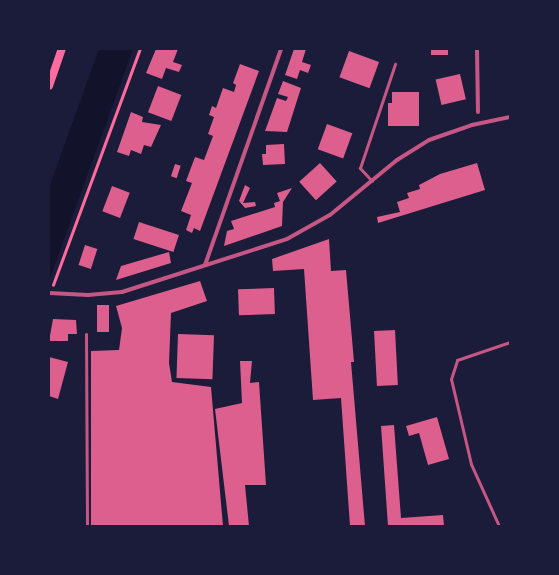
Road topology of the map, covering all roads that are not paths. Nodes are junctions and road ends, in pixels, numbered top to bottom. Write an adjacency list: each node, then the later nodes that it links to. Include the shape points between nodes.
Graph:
1 (62, 49): 5 (main road)
2 (281, 49): 9 (street)
3 (477, 49): 6 (street)
4 (395, 64): 8 (lane, via 360,168)
5 (49, 86)
6 (478, 112)
7 (510, 117): 8 (street, via 472,125 429,140 397,160)
8 (372, 181): 9 (street, via 308,229 287,239)
9 (205, 265): 10 (street, via 122,292 88,295)
10 (49, 294)
11 (86, 334): 13 (lane)
12 (510, 342): 14 (lane, via 457,360 451,379 471,464)
13 (87, 526)
14 (499, 526)

